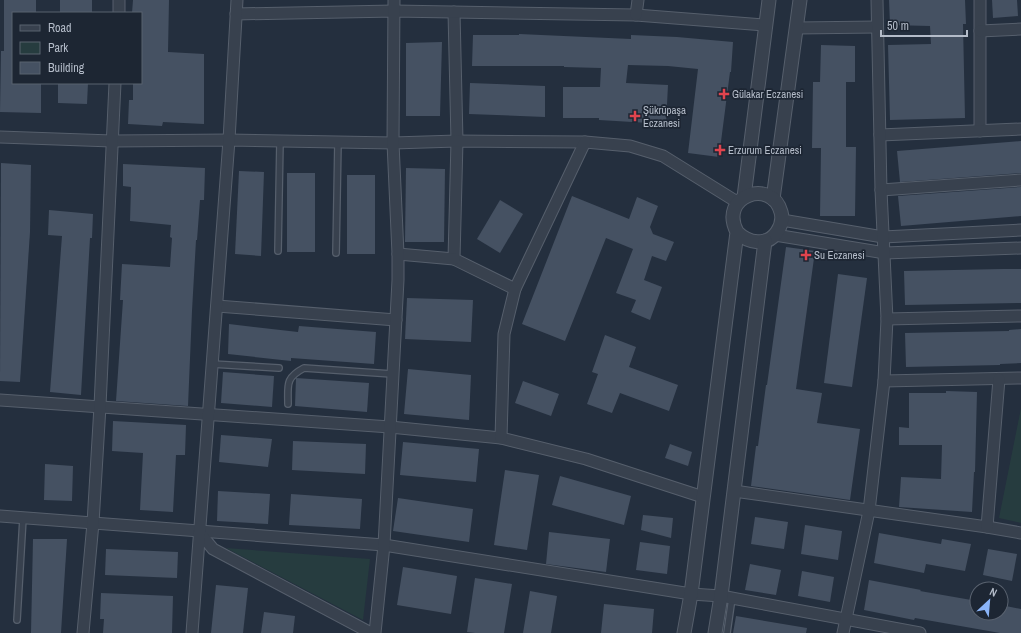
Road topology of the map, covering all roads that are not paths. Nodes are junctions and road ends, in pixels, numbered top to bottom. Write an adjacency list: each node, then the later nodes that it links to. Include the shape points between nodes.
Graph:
1 (119, 0): 10 (street)
2 (237, 0): 12 (street)
3 (394, 0): 9 (street)
4 (638, 0): 13 (street)
5 (769, 0): 14 (street)
6 (800, 0): 16 (street)
7 (877, 0): 15 (street)
8 (980, 0): 18 (street)
9 (394, 11): 11 (street); 12 (street); 30 (street)
10 (118, 12)
11 (454, 12): 13 (street); 28 (street)
12 (236, 14): 24 (street)
13 (636, 15): 14 (street)
14 (765, 25): 34 (street)
15 (877, 27): 16 (street); 22 (street)
16 (797, 28): 33 (street)
17 (1021, 29): 18 (street)
18 (980, 31): 21 (street)
19 (115, 84): 25 (street)
20 (1021, 129): 21 (street)
21 (980, 131): 22 (street)
22 (880, 135): 32 (street)
23 (0, 137): 25 (street)
24 (229, 140): 25 (street); 26 (street); 47 (street)
25 (112, 141): 59 (street)
26 (280, 141): 27 (street); 41 (lane)
27 (338, 141): 30 (street); 43 (lane)
28 (457, 141): 29 (street); 30 (street); 45 (street)
29 (585, 142): 34 (street, via 630,146 662,156); 46 (street)
30 (393, 143): 44 (street)
31 (1021, 180): 32 (street)
32 (881, 190): 38 (street)
33 (773, 199): 34 (street, via 759,193); 35 (street, via 780,208)
34 (741, 200): 37 (street, via 732,217)
35 (782, 220): 38 (street); 39 (street, via 780,228)
36 (1021, 230): 38 (street)
37 (737, 232): 39 (street, via 750,241 758,242); 64 (street)
38 (883, 236): 42 (street)
39 (770, 238): 42 (street); 63 (street)
40 (1021, 248): 42 (street)
41 (278, 251)
42 (885, 253): 49 (street)
43 (336, 254)
44 (398, 254): 45 (street); 50 (street)
45 (454, 259): 46 (street)
46 (515, 289): 62 (street, via 504,334)
47 (216, 306): 50 (street); 51 (street)
48 (1021, 316): 49 (street)
49 (887, 319): 56 (street)
50 (396, 320): 53 (street)
51 (212, 364): 52 (lane); 60 (street)
52 (279, 368)
53 (392, 374): 58 (lane, via 304,368 293,374 288,382); 61 (street)
54 (1021, 378): 55 (street)
55 (999, 379): 56 (street); 69 (street)
56 (884, 381): 65 (street)
57 (0, 400): 59 (street)
58 (288, 404)
59 (100, 406): 60 (street); 68 (street)
60 (208, 414): 61 (street); 70 (street)
61 (390, 427): 62 (street); 72 (street)
62 (501, 438): 64 (street, via 586,459)
63 (734, 491): 65 (street); 74 (street)
64 (703, 497): 73 (street)
65 (869, 511): 69 (street); 75 (street)
66 (0, 516): 67 (street)
67 (23, 518): 68 (street); 76 (lane)
68 (93, 523): 70 (street); 77 (street)
69 (987, 527): 71 (street)
70 (199, 532): 72 (street); 78 (street); 79 (street, via 213,549)
71 (1021, 533)
72 (384, 545): 73 (street); 80 (street)
73 (691, 594): 74 (street); 81 (street)
74 (726, 597): 75 (street); 82 (street); 83 (lane)
75 (846, 619): 84 (street); 85 (street)
76 (17, 620)
77 (83, 633)
78 (192, 633)
79 (371, 633)
80 (375, 633)
81 (684, 633)
82 (715, 633)
83 (727, 633)
84 (843, 633)
85 (920, 633)

